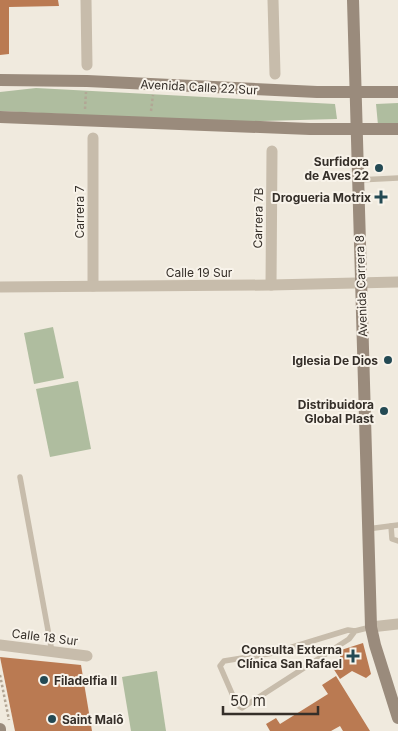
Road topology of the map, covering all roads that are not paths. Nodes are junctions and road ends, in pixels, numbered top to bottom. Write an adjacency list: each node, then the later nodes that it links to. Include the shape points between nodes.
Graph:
1 (86, 0): 4 (street)
2 (273, 0): 5 (street)
3 (352, 0): 8 (main road, Avenida Carrera 8)
4 (87, 65)
5 (274, 74)
6 (0, 80): 8 (main road, Avenida Calle 22 Sur)
7 (398, 92): 8 (main road, Avenida Calle 22 Sur)
8 (356, 93): 10 (main road, Avenida Carrera 8)
9 (0, 117): 10 (main road)
10 (357, 129): 11 (main road); 15 (main road, Avenida Carrera 8)
11 (398, 129)
12 (93, 138): 19 (street, Carrera 7)
13 (272, 151): 18 (street, Carrera 7B)
14 (398, 178): 15 (lane)
15 (358, 180): 17 (main road, Avenida Carrera 8)
16 (398, 282): 17 (street, Calle 19 Sur)
17 (361, 283): 18 (street, Calle 19 Sur); 24 (main road, Avenida Carrera 8)
18 (271, 285): 19 (street, Calle 19 Sur)
19 (93, 286): 20 (street, Calle 19 Sur)
20 (0, 287)
21 (20, 477): 30 (lane)
22 (398, 525): 23 (lane)
23 (391, 526): 24 (lane); 25 (lane, via 392,539)
24 (367, 529): 27 (main road, Avenida Carrera 8)
25 (398, 541)
26 (398, 624): 27 (street)
27 (371, 627): 28 (lane); 32 (main road, Avenida Carrera 8)
28 (355, 631): 28 (lane, via 348,630 273,653 224,661 221,668 237,705 242,708 349,639)
29 (0, 646): 30 (street, Calle 18 Sur)
30 (52, 652): 31 (street, Calle 18 Sur)
31 (87, 656)
32 (398, 718)

